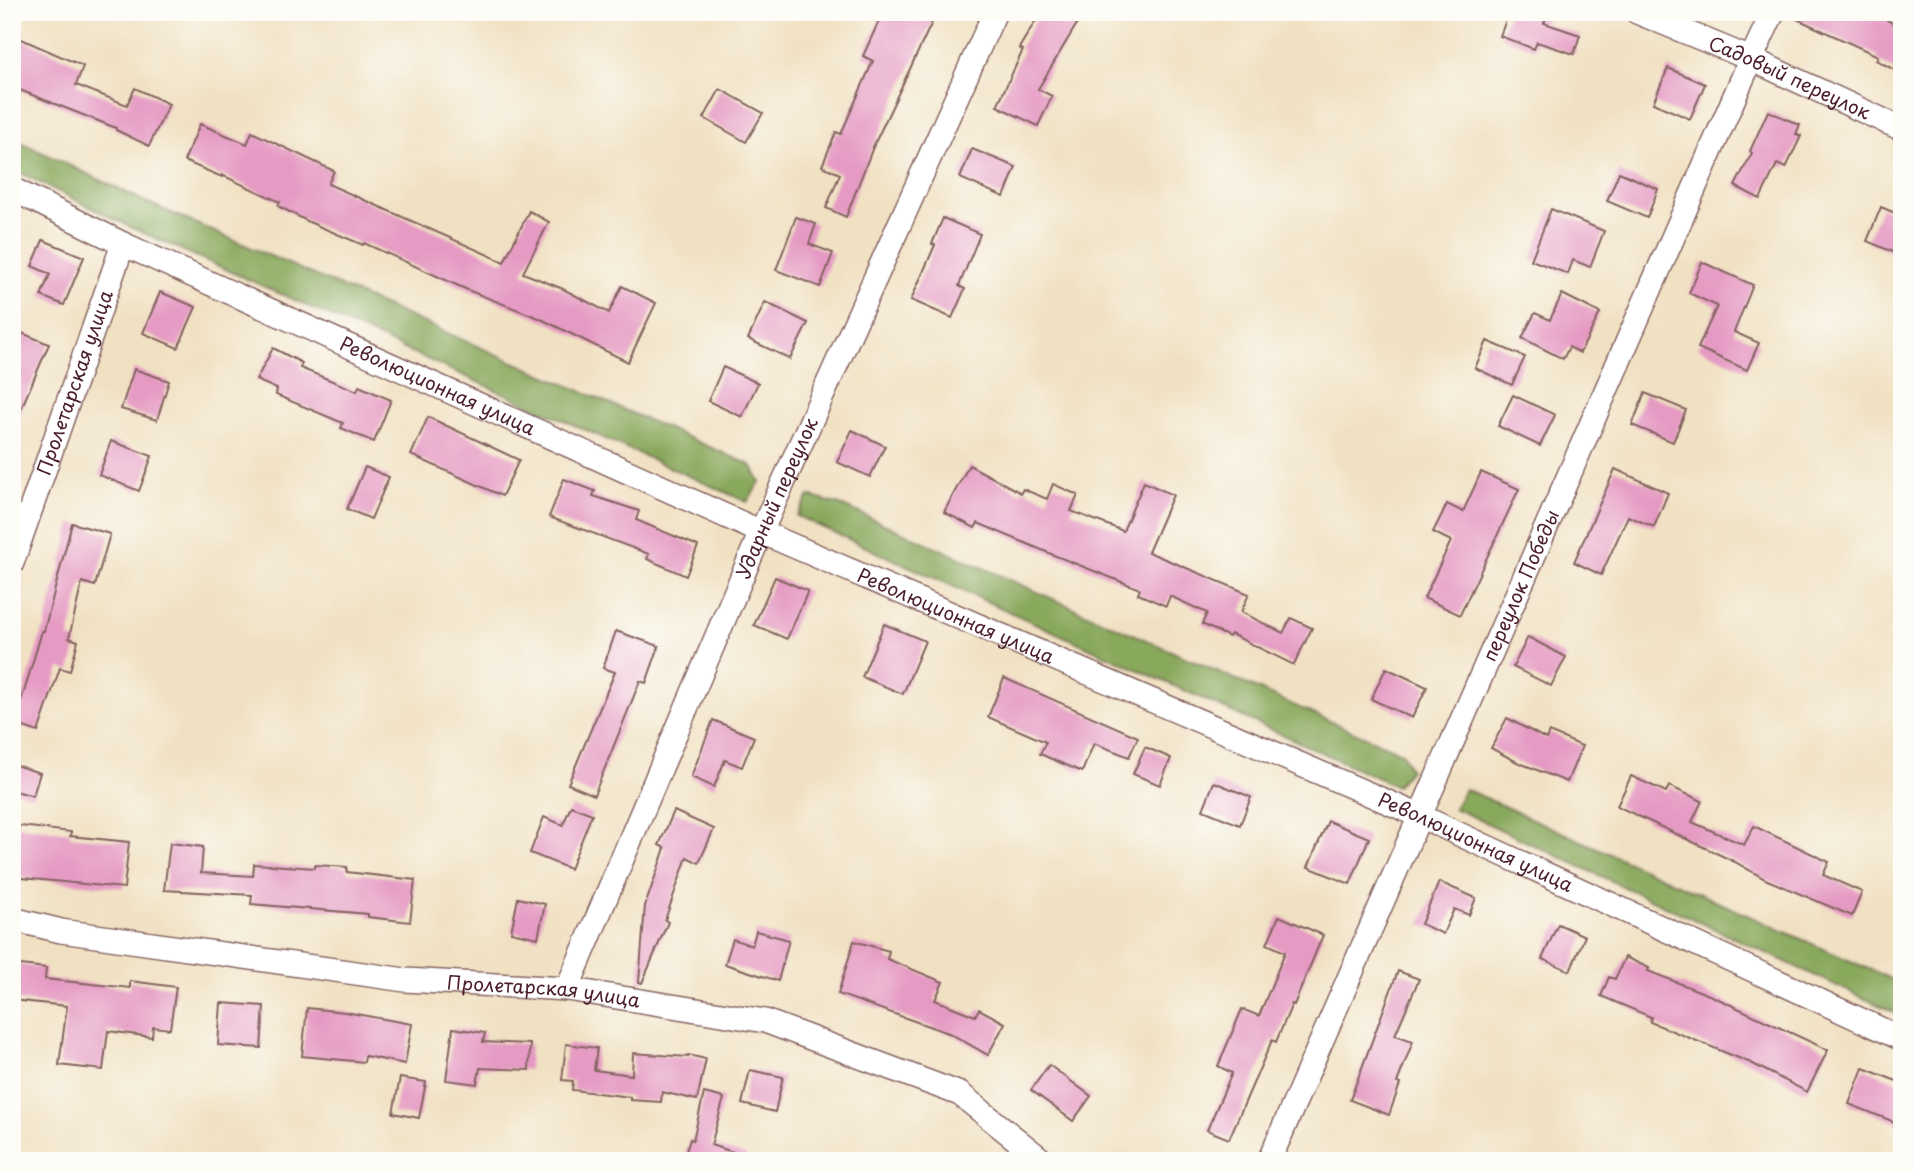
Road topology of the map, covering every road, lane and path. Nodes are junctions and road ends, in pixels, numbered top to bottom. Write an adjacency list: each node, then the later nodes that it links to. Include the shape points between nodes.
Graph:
1 (995, 12): 8 (street, Ударный переулок)
2 (1637, 12): 4 (street, Садовый переулок)
3 (1773, 12): 4 (street, переулок Победы)
4 (1751, 59): 5 (street, Садовый переулок); 10 (street, переулок Победы)
5 (1902, 129)
6 (12, 189): 7 (street, Революционная улица)
7 (123, 244): 8 (street, Революционная улица); 9 (street, Пролетарская улица)
8 (761, 532): 10 (street, Революционная улица); 12 (street, Ударный переулок)
9 (12, 563)
10 (1420, 816): 13 (street, Революционная улица); 15 (street, переулок Победы)
11 (12, 919): 12 (street, Пролетарская улица, via 61,931 405,980)
12 (567, 989): 14 (street, Пролетарская улица, via 765,1021 960,1094)
13 (1902, 1039)
14 (1043, 1161)
15 (1269, 1161)

